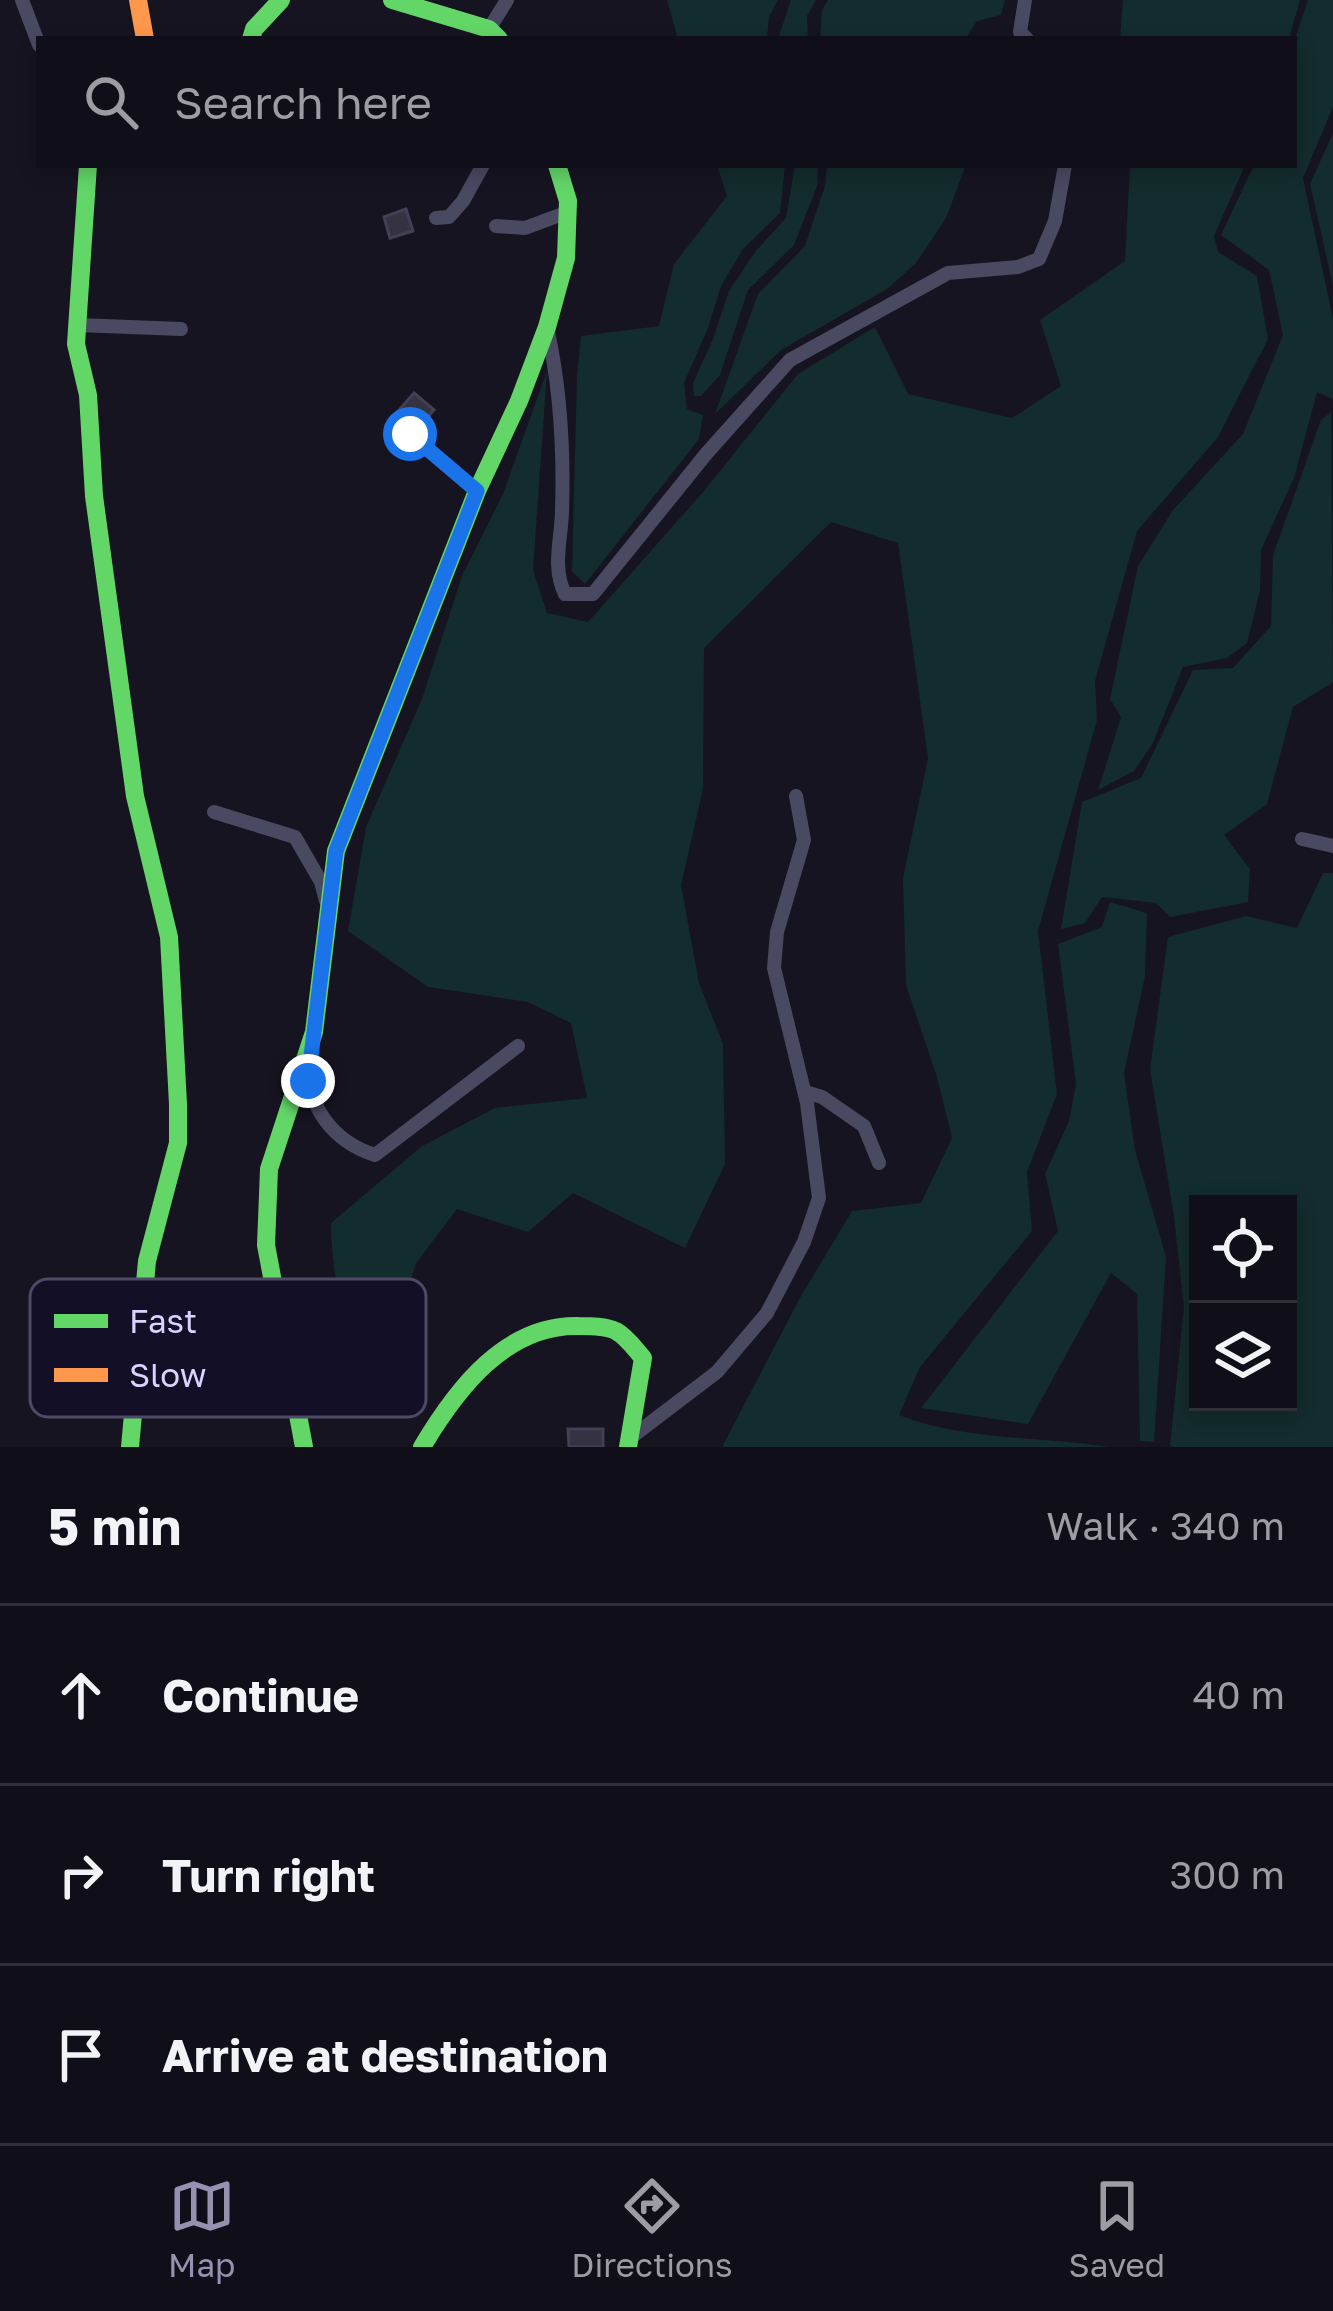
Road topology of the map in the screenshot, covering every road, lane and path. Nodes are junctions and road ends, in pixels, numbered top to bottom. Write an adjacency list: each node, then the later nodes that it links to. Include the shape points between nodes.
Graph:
1 (22, 0): 11 (street)
2 (138, 0): 8 (street)
3 (281, 0): 9 (street)
4 (392, 0): 7 (street)
5 (508, 0): 7 (street)
6 (1025, 0): 10 (street)
7 (494, 34)
8 (144, 36)
9 (252, 36)
10 (1024, 36)
11 (36, 37)
12 (88, 168): 19 (street)
13 (481, 168): 17 (street, via 464,201 448,218)
14 (558, 168): 16 (street)
15 (1064, 168): 20 (street, via 1039,259 948,273 790,360 593,595 565,595 557,578 557,371)
16 (568, 212): 18 (street, via 525,228); 20 (street, via 566,258)
17 (436, 218)
18 (496, 226)
19 (78, 325): 21 (street); 33 (street, via 132,774 169,937 178,1142)
20 (547, 326): 23 (street)
21 (181, 329)
22 (410, 434): 23 (street)
23 (477, 491): 28 (street, via 336,851)
24 (796, 796): 31 (street, via 804,840 774,968)
25 (214, 812): 28 (street, via 295,836)
26 (1303, 839): 27 (street)
27 (1333, 846)
28 (329, 911): 29 (street)
29 (310, 1046): 30 (street, via 308,1081 327,1123 335,1136 374,1155); 34 (street, via 269,1169)
30 (518, 1046)
31 (805, 1092): 32 (street, via 865,1126); 37 (street, via 819,1198 804,1243 766,1312 717,1372)
32 (879, 1162)
33 (147, 1279)
34 (272, 1279)
35 (133, 1417): 38 (street)
36 (298, 1417): 39 (street)
37 (628, 1443): 40 (street, via 643,1358 616,1331 575,1324 528,1331 486,1365)
38 (130, 1447)
39 (304, 1447)
40 (422, 1447)

